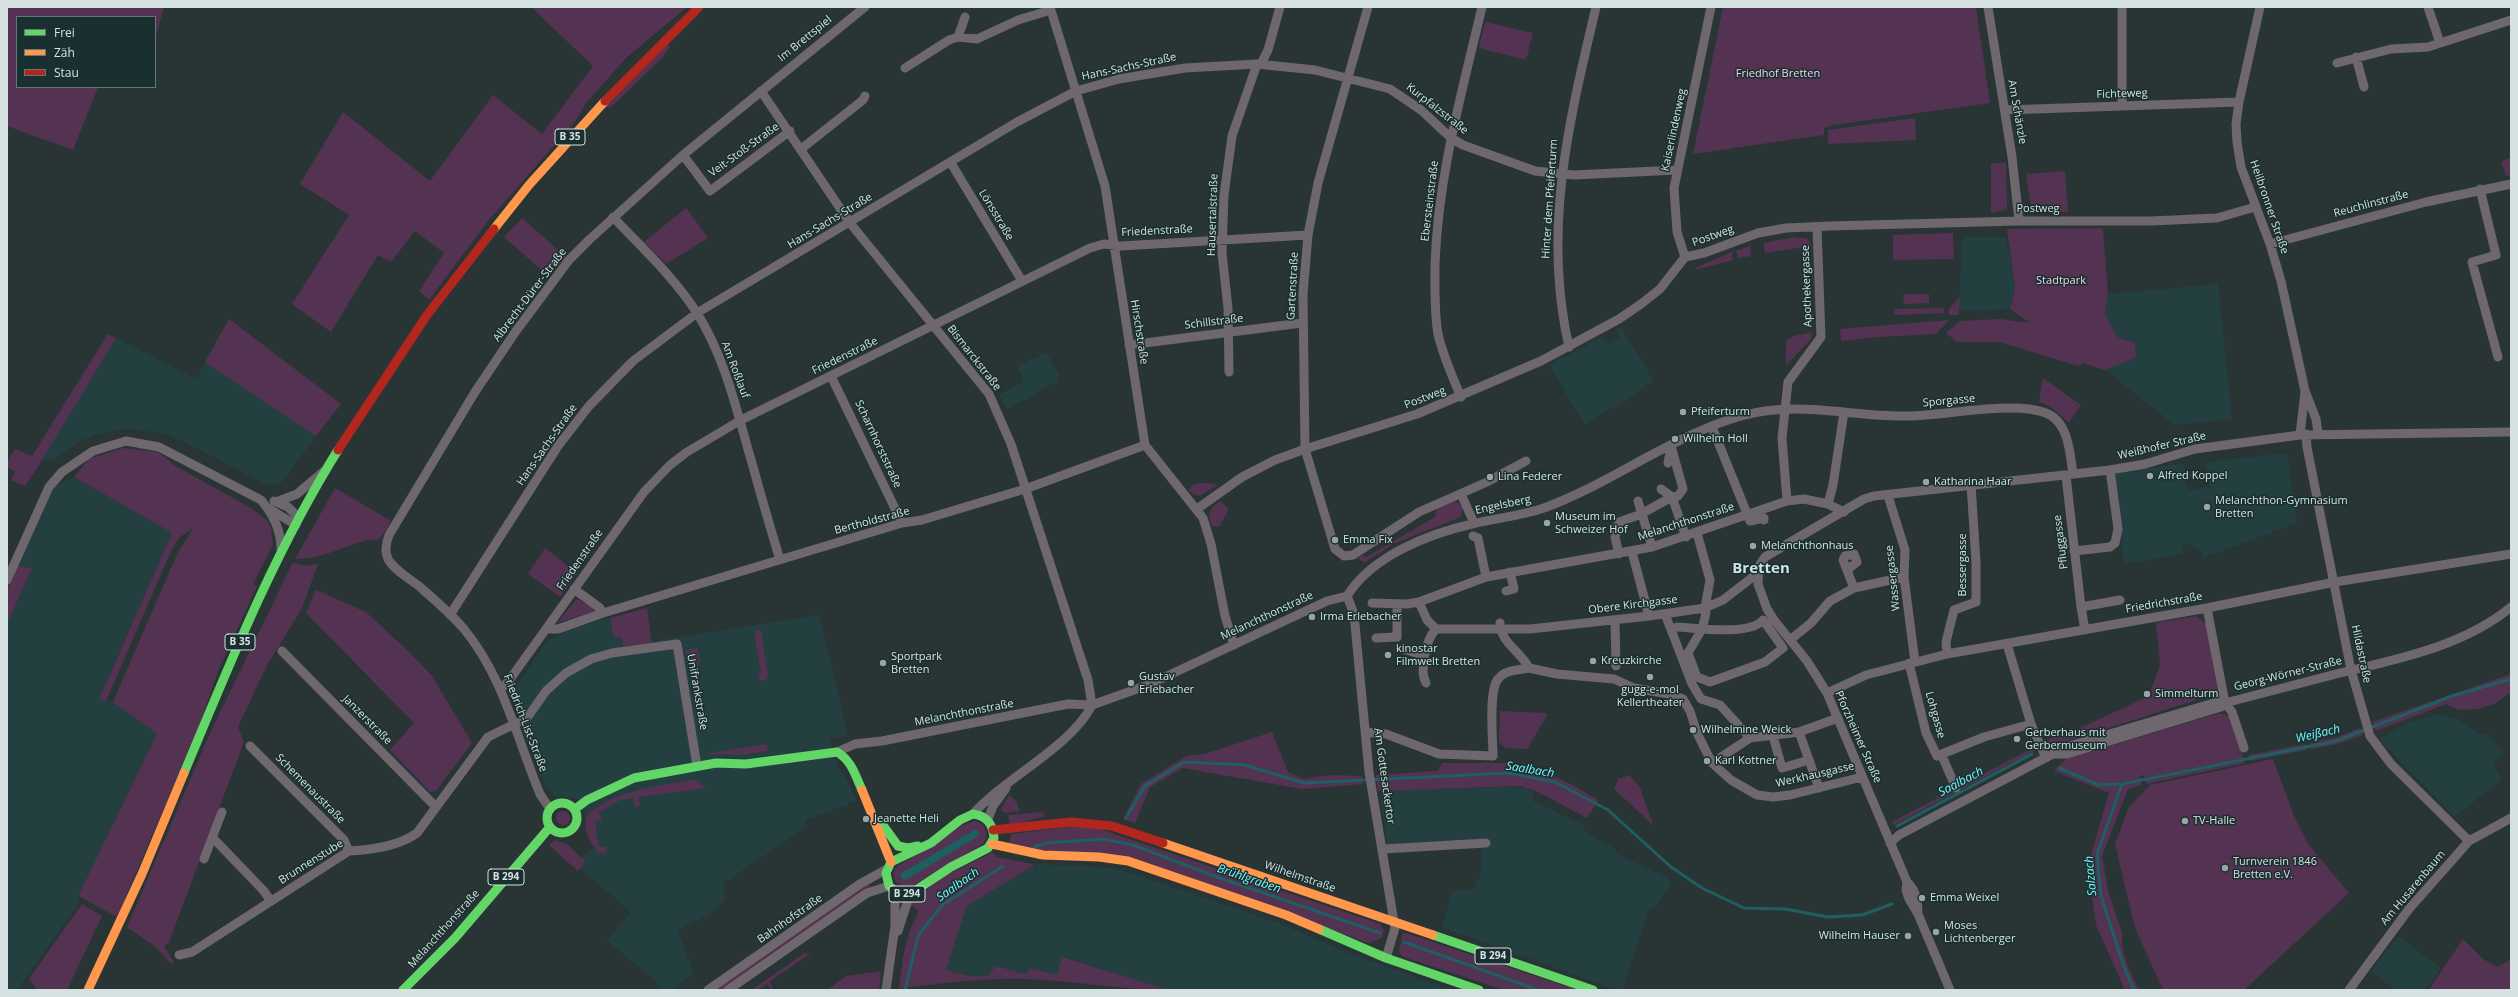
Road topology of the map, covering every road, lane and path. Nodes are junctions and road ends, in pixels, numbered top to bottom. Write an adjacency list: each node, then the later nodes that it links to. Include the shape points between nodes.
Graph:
1 (699, 7): 72 (main road, B 35, via 582,123 504,214 395,362)
2 (865, 7): 23 (street, Im Brettspiel)
3 (1280, 7): 19 (street, Hausertalstraße, via 1268,50)
4 (1368, 7): 21 (street, Gartenstraße)
5 (1482, 7): 30 (street, Ebersteinstraße)
6 (1596, 7): 35 (street, Hinter dem Pfeiferturm, via 1568,126)
7 (1711, 7): 34 (street, Kaiserlindenweg)
8 (1988, 7): 28 (street, Am Schänzle)
9 (2122, 7): 27 (street)
10 (2260, 7): 26 (street, Heilbronner Straße)
11 (2428, 7): 16 (street)
12 (1051, 9): 15 (street, via 1018,20 977,39); 24 (street, Hirschstraße)
13 (965, 17): 15 (street)
14 (2511, 20): 16 (street)
15 (958, 37): 20 (street)
16 (2440, 43): 17 (street, via 2428,47 2391,49)
17 (2356, 57): 18 (street); 22 (street)
18 (2337, 63)
19 (1259, 64): 21 (street, Hans-Sachs-Straße, via 1315,70); 24 (street, Hans-Sachs-Straße, via 1170,70 1104,82); 44 (street, Hausertalstraße, via 1243,99 1230,148 1224,195)
20 (905, 68)
21 (1348, 77): 30 (street, Kurpfalzstraße, via 1379,85 1405,98); 43 (street, Gartenstraße, via 1324,157)
22 (2364, 87)
23 (761, 91): 29 (street, Bismarckstraße); 32 (street, Albrecht-Dürer-Straße)
24 (1076, 91): 33 (street, Hans-Sachs-Straße, via 1016,122); 46 (street, Hirschstraße, via 1101,171)
25 (865, 96): 31 (street)
26 (2239, 102): 27 (street, Fichteweg); 38 (street, Heilbronner Straße, via 2236,124 2238,154)
27 (2122, 106): 28 (street, Fichteweg)
28 (2005, 110): 40 (street, Am Schänzle)
29 (790, 132): 31 (street, Bismarckstraße); 32 (street, Veit-Stoß-Straße, via 710,191)
30 (1451, 138): 35 (street, Kurpfalzstraße, via 1480,153 1512,164); 59 (street, Ebersteinstraße, via 1438,215 1434,295 1442,350)
31 (801, 149): 41 (street, Bismarckstraße)
32 (683, 154): 39 (street, Albrecht-Dürer-Straße)
33 (951, 163): 41 (street, Hans-Sachs-Straße); 48 (street, Lönsstraße)
34 (1677, 170): 35 (street, Kurpfalzstraße); 47 (street, Kaiserlindenweg, via 1677,232)
35 (1562, 174): 54 (street, Hinter dem Pfeiferturm, via 1558,280 1560,303)
36 (2511, 184): 37 (street, Reuchlinstraße)
37 (2480, 189): 45 (street, Reuchlinstraße); 55 (street, via 2496,255 2472,262)
38 (2255, 207): 40 (street, Postweg, via 2217,218); 45 (street, Heilbronner Straße)
39 (613, 217): 49 (street, Am Roßlauf, via 665,272); 105 (street, Albrecht-Dürer-Straße, via 553,282 475,392 389,536 386,553)
40 (2019, 221): 42 (street, Postweg)
41 (850, 223): 49 (street, Hans-Sachs-Straße); 51 (street, Bismarckstraße)
42 (1817, 227): 47 (street, Postweg, via 1786,228 1758,233 1704,253); 60 (street, Apothekergasse, via 1820,338 1818,344 1789,379)
43 (1308, 235): 44 (street, Friedenstraße); 50 (street, Gartenstraße)
44 (1223, 240): 46 (street, Friedenstraße); 52 (street, Hausertalstraße)
45 (2270, 244): 58 (street, Heilbronner Straße)
46 (1113, 245): 48 (street, Friedenstraße, via 1104,244 1090,248); 53 (street, Hirschstraße)
47 (1685, 257): 54 (street, Postweg, via 1660,289 1641,304)
48 (1022, 281): 51 (street, Friedenstraße)
49 (697, 313): 62 (street, Am Roßlauf, via 720,359); 127 (street, Hans-Sachs-Straße, via 633,361 581,416 554,452)
50 (1302, 323): 52 (street, Schillstraße); 69 (street, Gartenstraße)
51 (932, 325): 57 (street, Friedenstraße); 76 (street, Bismarckstraße, via 989,394 1002,420)
52 (1229, 332): 53 (street, Schillstraße); 56 (street, Hausertalstraße)
53 (1129, 345): 67 (street, Hirschstraße)
54 (1570, 347): 59 (street, Postweg)
55 (2498, 356)
56 (1229, 372)
57 (831, 376): 62 (street, Friedenstraße); 93 (street, Scharnhorststraße)
58 (2305, 391): 65 (street, Heilbronner Straße); 66 (street, Heilbronner Straße)
59 (1461, 397): 69 (street, Postweg, via 1410,417)
60 (1785, 408): 61 (street, Sporgasse); 63 (street, Engelsberg, via 1740,416); 82 (street, Apothekergasse, via 1783,457)
61 (1844, 412): 74 (street, Sporgasse, via 1907,416 1995,409 2047,414 2064,431 2069,447); 85 (street)
62 (742, 420): 104 (street, Am Roßlauf); 114 (street, Friedenstraße, via 693,448 670,465 644,492)
63 (1712, 426): 68 (street, Engelsberg); 90 (street)
64 (2511, 432): 65 (street, Weißhofer Straße)
65 (2318, 433): 66 (street, Weißhofer Straße)
66 (2303, 434): 73 (street, Weißhofer Straße, via 2195,449 2145,464); 112 (street, Hildastraße)
67 (1145, 445): 76 (street, Bertholdstraße); 87 (street, Hirschstraße, via 1152,457)
68 (1671, 446): 71 (street); 80 (street, via 1683,483 1682,493); 94 (street, Engelsberg, via 1555,504 1524,514)
69 (1305, 449): 78 (street, Gartenstraße, via 1335,549 1344,556 1353,555 1420,512); 87 (street, Postweg, via 1242,477)
70 (1526, 461): 78 (street)
71 (1668, 462)
72 (329, 467): 83 (street, via 297,494); 92 (main road, B 35)
73 (2110, 470): 74 (street, Weißhofer Straße); 100 (street, via 2118,529 2115,543 2110,547)
74 (2069, 475): 75 (street, Weißhofer Straße, via 1978,486); 100 (street, Pfluggasse)
75 (1971, 484): 79 (street, Weißhofer Straße); 144 (street, Bessergasse, via 1976,602 1954,610 1946,642)
76 (1025, 489): 93 (street, Bertholdstraße, via 922,520); 155 (street, Bismarckstraße, via 1088,680)
77 (1661, 489): 80 (street)
78 (1460, 494): 94 (street)
79 (1890, 494): 88 (street, Weißhofer Straße, via 1869,497); 109 (street, Wassergasse, via 1889,499 1905,550)
80 (1672, 497): 89 (street); 97 (street)
81 (261, 500): 83 (street); 86 (street); 111 (street, via 159,447 126,441 93,451 62,472 49,487)
82 (1787, 501): 85 (street, Melanchthonstraße, via 1804,499); 90 (street, Melanchthonstraße)
83 (276, 502): 92 (street, via 288,507)
84 (1636, 503): 89 (street)
85 (1828, 504): 88 (street, Melanchthonstraße)
86 (268, 508): 92 (street); 99 (street, via 280,531)
87 (1197, 508): 141 (street, Hirschstraße, via 1208,529 1225,616)
88 (1844, 512): 108 (street, via 1765,557)
89 (1640, 514): 98 (street); 102 (street, via 1618,520 1615,537)
90 (1748, 514): 91 (street, via 1750,521); 95 (street, Melanchthonstraße)
91 (1764, 520)
92 (298, 521): 99 (main road, B 35)
93 (902, 523): 104 (street, Bertholdstraße)
94 (1474, 523): 116 (street, Engelsberg, via 1430,537 1394,555 1354,584)
95 (1697, 533): 97 (street, Melanchthonstraße); 124 (street, via 1710,580)
96 (1473, 536): 110 (street, via 1478,538)
97 (1686, 537): 98 (street, Melanchthonstraße)
98 (1652, 547): 101 (street, Melanchthonstraße)
99 (282, 551): 203 (main road, B 35, via 235,653 168,817)
100 (2074, 551): 121 (street, Pfluggasse)
101 (1632, 552): 102 (street, Melanchthonstraße); 128 (street)
102 (1619, 554): 107 (street, Melanchthonstraße)
103 (2511, 554): 112 (street, Friedrichstraße)
104 (780, 560): 125 (street, Bertholdstraße)
105 (391, 563): 127 (street, Friedrich-List-Straße)
106 (1847, 570): 113 (street)
107 (1510, 572): 110 (street, Melanchthonstraße); 115 (street, via 1514,589)
108 (1758, 573): 124 (street, Obere Kirchgasse); 139 (street, Pforzheimer Straße, via 1758,584 1767,609)
109 (1904, 576): 113 (street); 146 (street, Wassergasse)
110 (1486, 577): 118 (street, Melanchthonstraße)
111 (7, 580)
112 (2335, 582): 123 (street, Friedrichstraße); 149 (street, Hildastraße)
113 (1854, 588): 139 (street, via 1830,601 1811,623)
114 (574, 589): 125 (street); 133 (street, Friedenstraße)
115 (1506, 592)
116 (1347, 596): 141 (street, Melanchthonstraße, via 1327,602); 160 (street, Am Gottesackertor, via 1354,614)
117 (2120, 600): 121 (street)
118 (1419, 602): 120 (street, Melanchthonstraße); 136 (street)
119 (1372, 603): 120 (street, Melanchthonstraße)
120 (1397, 604): 142 (street)
121 (2081, 607): 135 (street, Pfluggasse)
122 (2511, 607): 149 (street, Georg-Wörner-Straße, via 2500,616 2461,637 2410,655)
123 (2207, 608): 135 (street, Friedrichstraße); 154 (street)
124 (1706, 610): 126 (street, Obere Kirchgasse); 134 (street)
125 (603, 613): 133 (street, Bertholdstraße, via 558,629)
126 (1666, 614): 128 (street, Obere Kirchgasse); 153 (street, via 1692,684)
127 (450, 615): 151 (street, Friedrich-List-Straße, via 476,645)
128 (1649, 616): 129 (street, Obere Kirchgasse)
129 (1615, 620): 130 (street, Obere Kirchgasse, via 1530,629); 147 (street)
130 (1500, 626): 136 (street, Obere Kirchgasse); 148 (street, via 1506,641 1523,656)
131 (1757, 626): 134 (street, via 1746,629); 134 (street, via 1763,620 1783,648 1765,662 1710,682 1697,677 1688,653); 137 (street)
132 (1677, 627): 134 (street)
133 (546, 629): 151 (street, Friedenstraße, via 508,682)
134 (1702, 629)
135 (2085, 630): 140 (street, Friedrichstraße)
136 (1434, 633): 145 (street)
137 (1760, 635)
138 (1376, 638): 142 (street)
139 (1790, 640): 152 (street, Pforzheimer Straße)
140 (2007, 644): 144 (street, Friedrichstraße); 159 (street)
141 (1234, 645): 155 (street, Melanchthonstraße, via 1155,682)
142 (1402, 645): 145 (street)
143 (282, 650): 176 (street, Janzerstraße)
144 (1947, 654): 146 (street, Friedrichstraße)
145 (1423, 655): 150 (street)
146 (1912, 662): 152 (street, Friedrichstraße, via 1866,675); 167 (street, Lohgasse, via 1926,733 1934,753)
147 (1616, 666)
148 (1529, 668): 156 (street, via 1570,676 1605,678 1634,688 1669,694 1683,699); 160 (street, via 1505,674 1497,680 1493,692 1493,756 1439,754 1386,734)
149 (2351, 670): 154 (street, Georg-Wörner-Straße); 187 (street, Hildastraße, via 2370,736 2391,764)
150 (1426, 683)
151 (500, 688): 158 (street, Friedrich-List-Straße)
152 (1827, 693): 157 (street, Pforzheimer Straße)
153 (1702, 699): 156 (street); 163 (street, via 1720,705)
154 (2225, 703): 165 (street, via 2232,712); 168 (street, Georg-Wörner-Straße, via 2221,707 2140,732 2067,754)
155 (1092, 705): 166 (street, Melanchthonstraße, via 1068,704 882,742 855,744); 173 (street, via 1078,727)
156 (1690, 710): 170 (street)
157 (1838, 718): 161 (street); 172 (street, Pforzheimer Straße)
158 (512, 723): 171 (street, Unifrankstraße, via 527,718 546,691 566,672 591,659 612,653 677,644); 176 (street, Brunnenstube, via 488,737); 177 (street, Friedrich-List-Straße, via 540,794)
159 (2031, 724): 167 (street, via 1984,737); 168 (street)
160 (1365, 732): 192 (street, Am Gottesackertor)
161 (1799, 732): 162 (street); 169 (street)
162 (1773, 736): 163 (street); 169 (street, via 1782,768)
163 (1750, 738): 170 (street)
164 (250, 746): 193 (street, Schemenaustraße, via 344,840)
165 (2244, 748)
166 (837, 752): 171 (main road, Melanchthonstraße, via 746,764 716,763); 181 (main road, B 294, via 852,766)
167 (1942, 756): 175 (street, Lohgasse)
168 (2050, 756): 190 (street, Georg-Wörner-Straße, via 1899,835)
169 (1809, 760): 174 (street)
170 (1712, 763): 174 (street, Werkhausgasse, via 1731,780 1757,795 1773,797)
171 (697, 766): 178 (main road, Melanchthonstraße, via 634,778 610,788)
172 (1862, 777): 174 (street, Werkhausgasse); 190 (street, Pforzheimer Straße)
173 (1012, 780): 180 (street, via 984,801); 183 (street, via 993,806)
174 (1818, 788)
175 (1956, 788)
176 (435, 806): 193 (street, Brunnenstube, via 417,833 409,839)
177 (550, 809): 178 (main road, via 563,803); 184 (main road, via 547,818)
178 (575, 809): 184 (main road, via 576,824 570,832 561,834)
179 (222, 812): 186 (street)
180 (973, 814): 183 (main road); 188 (main road, via 960,820)
181 (874, 818): 188 (main road, via 898,846 908,848); 195 (main road, B 294)
182 (2511, 818): 187 (street, Am Husarenbaum)
183 (988, 819): 185 (main road)
184 (550, 827): 204 (main road, Melanchthonstraße / B 294, via 455,938)
185 (993, 830): 191 (main road); 199 (main road, Wilhelmstraße / B 294, via 1071,822 1112,826)
186 (212, 838): 194 (street); 198 (street, via 263,890)
187 (2469, 841): 211 (street, Am Husarenbaum, via 2409,908)
188 (931, 843): 195 (main road)
189 (1486, 843): 192 (street)
190 (1890, 843): 210 (street, Pforzheimer Straße, via 1916,896 1918,914)
191 (992, 844): 197 (main road, B 294); 202 (main road, via 1042,855 1128,861 1286,915)
192 (1383, 849): 199 (street, Am Gottesackertor)
193 (349, 851): 198 (street, Brunnenstube)
194 (204, 859)
195 (889, 866): 196 (main road, B 294, via 886,878); 205 (street, Bahnhofstraße)
196 (892, 888): 197 (main road, B 294); 200 (street); 206 (street, Bahnhofstraße, via 867,893)
197 (910, 894): 200 (street)
198 (271, 902): 201 (street, Brunnenstube, via 192,952)
199 (1394, 921): 202 (street, Am Gottesackertor, via 1395,928); 209 (main road, Wilhelmstraße / B 294)
200 (892, 947): 207 (street)
201 (179, 955)
202 (1386, 958): 208 (main road)
203 (88, 990)
204 (402, 990)
205 (708, 990)
206 (728, 990)
207 (886, 990)
208 (1479, 990)
209 (1592, 990)
210 (1950, 990)
211 (2349, 990)

